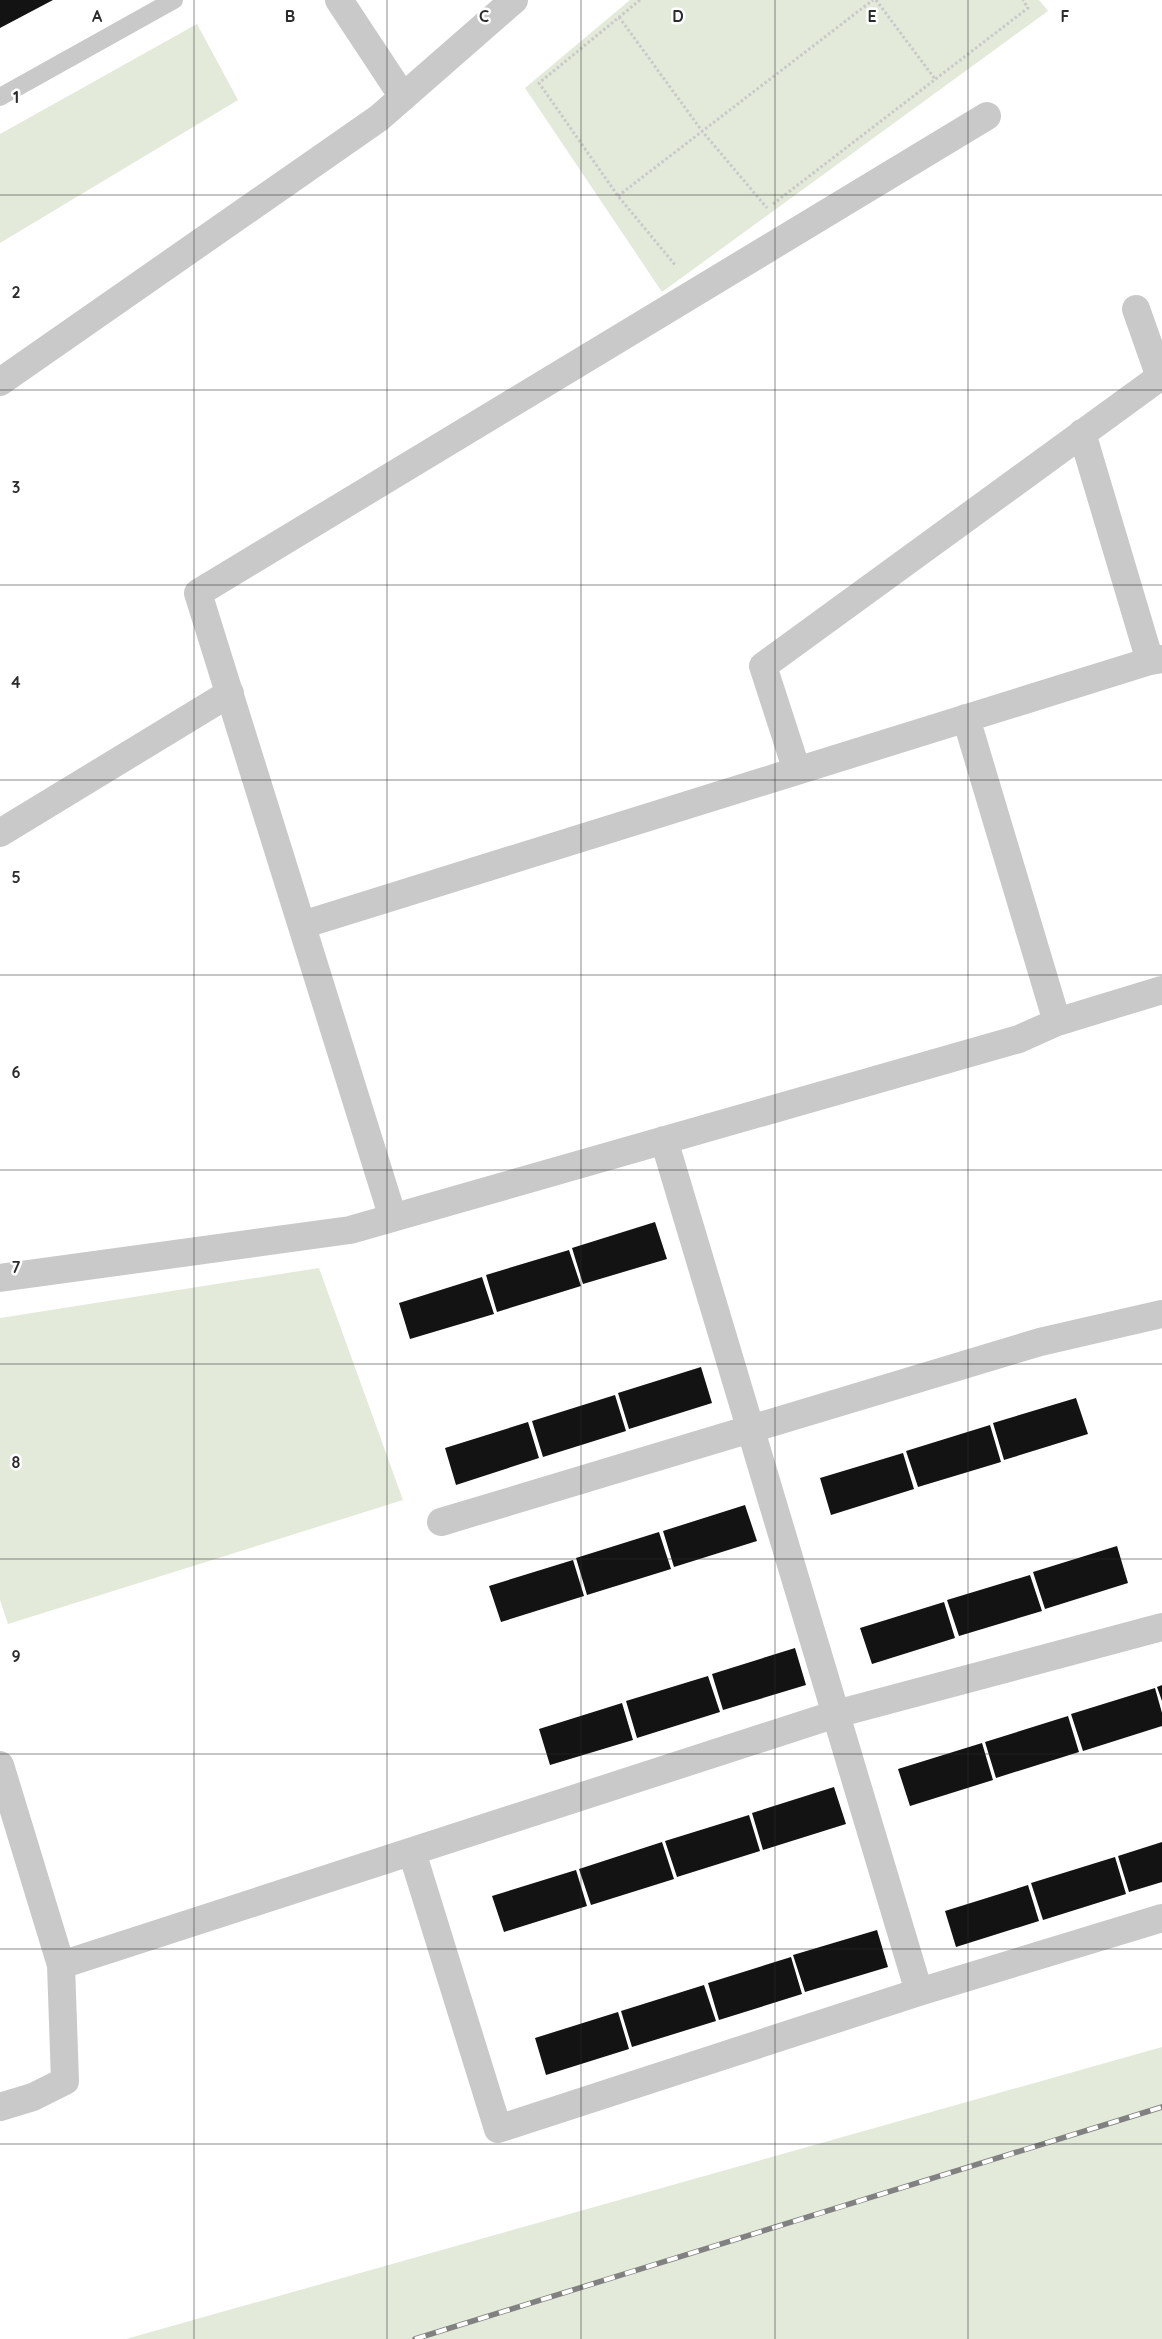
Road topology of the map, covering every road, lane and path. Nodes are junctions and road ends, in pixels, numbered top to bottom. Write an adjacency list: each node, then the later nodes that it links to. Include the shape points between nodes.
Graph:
1 (174, 0): 9 (lane)
2 (339, 0): 10 (street)
3 (514, 0): 10 (street)
4 (640, 0): 7 (path)
5 (874, 0): 8 (path); 12 (path)
6 (1023, 0): 8 (path, via 1028,8)
7 (619, 17): 12 (path); 13 (path, via 539,83)
8 (935, 79): 14 (path)
9 (0, 97)
10 (403, 97): 18 (street, via 379,118)
11 (987, 116): 21 (street, via 198,593)
12 (702, 131): 13 (path); 14 (path)
13 (618, 196): 16 (path)
14 (767, 208): 15 (path)
15 (760, 214)
16 (682, 274)
17 (1136, 309): 19 (street, via 1160,377)
18 (0, 382)
19 (1082, 433): 20 (street); 23 (street, via 763,666)
20 (1156, 660): 22 (street)
21 (230, 693): 24 (street); 25 (street)
22 (966, 718): 23 (street); 27 (street)
23 (797, 771): 25 (street)
24 (0, 834)
25 (302, 925): 29 (street)
26 (1162, 990): 27 (street)
27 (1057, 1022): 28 (street, via 1019,1038)
28 (664, 1140): 29 (street); 32 (street)
29 (393, 1218): 30 (street, via 350,1230)
30 (0, 1278)
31 (1160, 1322): 32 (street, via 1040,1342)
32 (751, 1429): 33 (street); 35 (street)
33 (441, 1522)
34 (1162, 1627): 35 (street)
35 (836, 1714): 37 (street); 40 (street)
36 (0, 1764): 39 (street)
37 (412, 1852): 39 (street); 40 (street, via 498,2129)
38 (1162, 1918): 40 (street)
39 (61, 1965): 41 (street, via 65,2081 33,2097)
40 (919, 1992)
41 (0, 2107)

